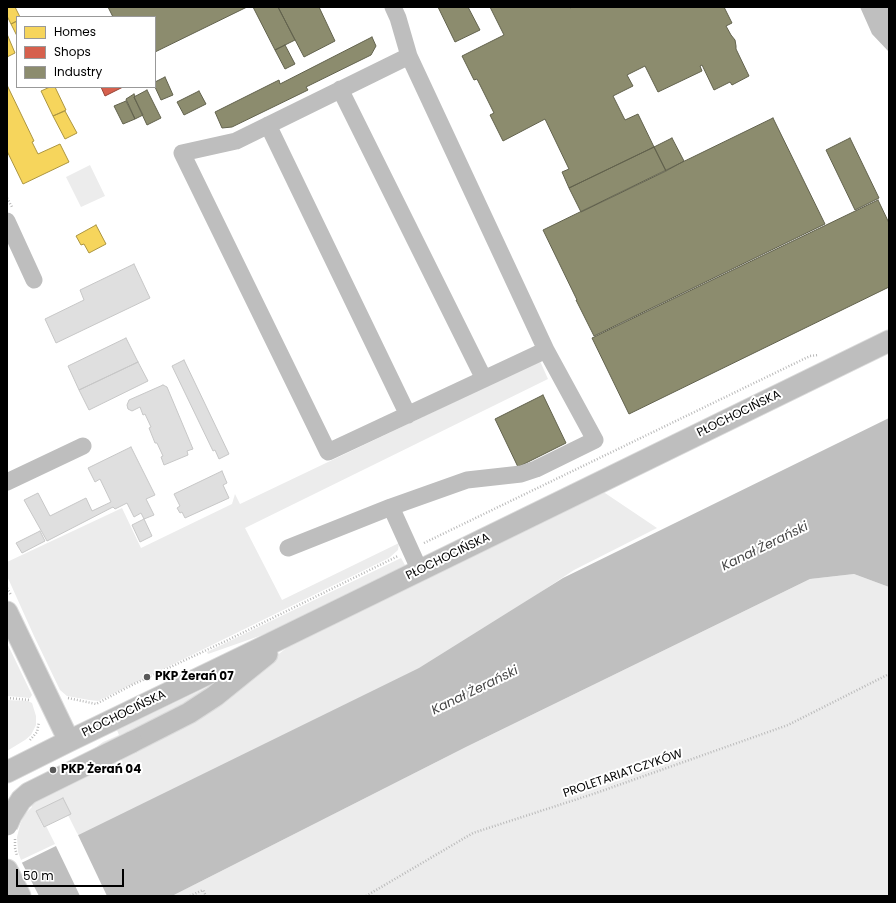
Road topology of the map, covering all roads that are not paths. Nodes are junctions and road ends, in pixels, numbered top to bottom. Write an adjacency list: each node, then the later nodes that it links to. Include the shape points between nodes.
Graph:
1 (393, 7): 2 (lane)
2 (408, 56): 3 (lane); 8 (lane)
3 (340, 89): 4 (lane); 9 (lane)
4 (268, 125): 10 (lane); 10 (lane, via 236,141 182,153 328,452)
5 (7, 221): 6 (lane)
6 (34, 280)
7 (889, 341): 15 (main road, PŁOCHOCIŃSKA)
8 (546, 350): 9 (lane); 13 (lane, via 595,440 521,474 467,480)
9 (484, 379): 10 (lane)
10 (408, 415)
11 (83, 446): 12 (lane)
12 (7, 482)
13 (391, 507): 14 (lane); 15 (lane)
14 (288, 548)
15 (420, 571): 17 (main road, PŁOCHOCIŃSKA)
16 (7, 612): 18 (main road)
17 (295, 631): 18 (main road, PŁOCHOCIŃSKA); 20 (main road, bridge, via 249,670 189,713 29,793 11,816)
18 (69, 741): 19 (main road, PŁOCHOCIŃSKA)
19 (7, 772)
20 (11, 831)
21 (13, 865): 22 (main road)
22 (20, 896)

